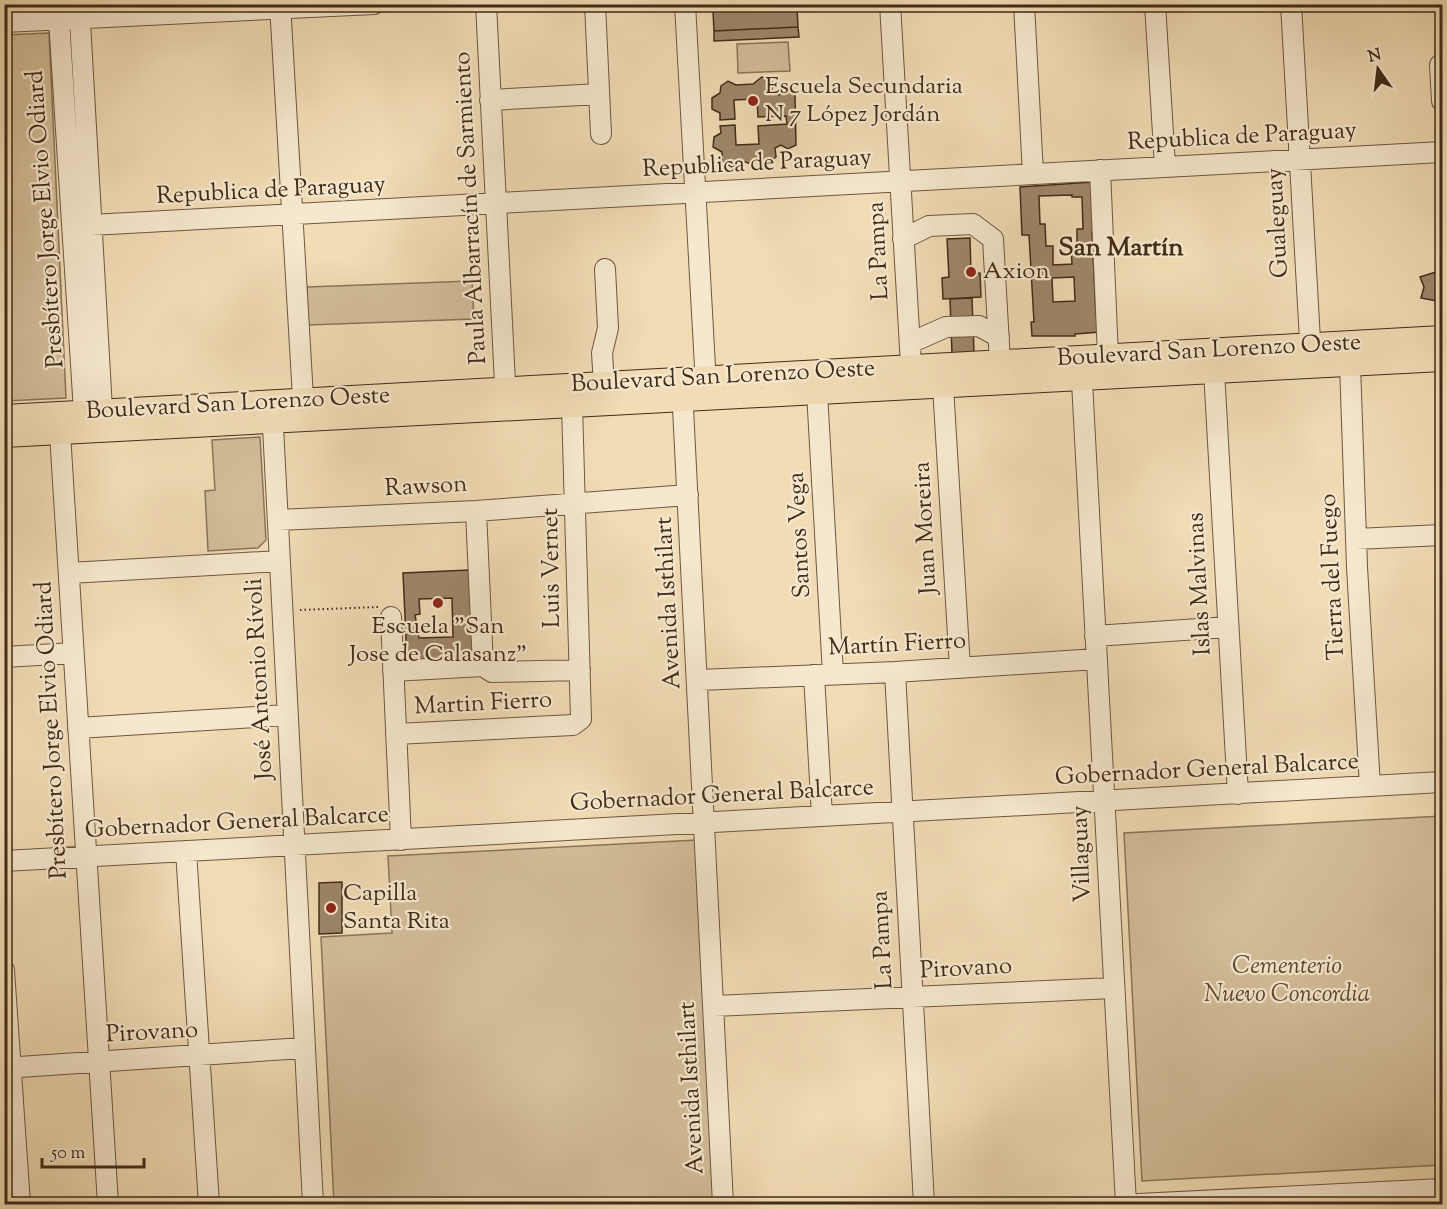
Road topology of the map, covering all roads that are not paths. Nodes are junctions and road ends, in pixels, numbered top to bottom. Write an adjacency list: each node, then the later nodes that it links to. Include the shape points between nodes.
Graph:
1 (374, 4): 9 (street)
2 (486, 4): 15 (street, Paula Albarracín de Sarmiento)
3 (595, 4): 14 (street)
4 (685, 4): 24 (street)
5 (890, 4): 23 (street, La Pampa)
6 (1024, 4): 22 (street)
7 (1155, 4): 20 (street)
8 (1291, 4): 19 (street, Gualeguay)
9 (280, 7): 10 (street); 26 (street)
10 (80, 11): 11 (street); 27 (street, Presbítero Jorge Elvio Odiard)
11 (58, 12): 12 (street); 27 (street, Presbítero Jorge Elvio Odiard)
12 (4, 22)
13 (1443, 65): 16 (street)
14 (599, 94): 15 (street); 17 (street)
15 (490, 100): 25 (street, Paula Albarracín de Sarmiento)
16 (1443, 101)
17 (601, 134)
18 (1443, 152): 19 (street, Republica de Paraguay)
19 (1300, 159): 20 (street, Republica de Paraguay); 33 (street, Gualeguay)
20 (1165, 166): 21 (street, Republica de Paraguay)
21 (1100, 170): 22 (street, Republica de Paraguay); 32 (street)
22 (1033, 174): 23 (street, Republica de Paraguay)
23 (900, 182): 24 (street, Republica de Paraguay); 28 (street, La Pampa)
24 (695, 193): 25 (street, Republica de Paraguay); 39 (street, via 705,367)
25 (495, 205): 26 (street, Republica de Paraguay); 43 (street, Paula Albarracín de Sarmiento)
26 (291, 216): 27 (street, Republica de Paraguay); 46 (street)
27 (82, 226): 49 (street, Presbítero Jorge Elvio Odiard)
28 (903, 239): 31 (street, via 929,226 973,224 993,239); 35 (street, La Pampa)
29 (605, 269): 40 (street, via 608,328 602,353)
30 (1443, 338): 33 (main road, Boulevard San Lorenzo Oeste)
31 (1000, 349): 35 (main road, Boulevard San Lorenzo Oeste); 35 (street, via 979,326 945,327); 37 (main road, Boulevard San Lorenzo Oeste)
32 (1108, 356): 33 (main road, Boulevard San Lorenzo Oeste); 37 (main road, Boulevard San Lorenzo Oeste)
33 (1311, 356): 36 (main road, Boulevard San Lorenzo Oeste); 38 (main road, Boulevard San Lorenzo Oeste)
34 (1443, 359): 36 (main road, Boulevard San Lorenzo Oeste)
35 (911, 363): 39 (main road, Boulevard San Lorenzo Oeste); 41 (main road, Boulevard San Lorenzo Oeste); 42 (main road, Boulevard San Lorenzo Oeste)
36 (1350, 364): 57 (street, Tierra del Fuego)
37 (1082, 368): 38 (main road, Boulevard San Lorenzo Oeste); 41 (main road, Boulevard San Lorenzo Oeste); 62 (street, Villaguay)
38 (1214, 371): 61 (street, Islas Malvinas)
39 (702, 378): 40 (main road, Boulevard San Lorenzo Oeste); 44 (street, Avenida Isthilart)
40 (604, 385): 43 (main road, Boulevard San Lorenzo Oeste)
41 (943, 386): 67 (street, Juan Moreira)
42 (817, 392): 44 (main road, Boulevard San Lorenzo Oeste); 71 (street, Santos Vega)
43 (506, 399): 45 (main road, Boulevard San Lorenzo Oeste); 46 (main road, Boulevard San Lorenzo Oeste)
44 (687, 399): 45 (main road, Boulevard San Lorenzo Oeste); 52 (street, Avenida Isthilart, via 683,408)
45 (572, 406): 53 (street, Luis Vernet)
46 (303, 410): 47 (main road, Boulevard San Lorenzo Oeste)
47 (272, 412): 49 (main road, Boulevard San Lorenzo Oeste); 55 (street, José Antonio Rívoli)
48 (4, 417): 49 (main road, Boulevard San Lorenzo Oeste)
49 (93, 421): 50 (main road, Boulevard San Lorenzo Oeste)
50 (60, 433): 51 (main road, Boulevard San Lorenzo Oeste); 59 (street, Presbítero Jorge Elvio Odiard)
51 (4, 435)
52 (688, 495): 53 (street, Rawson); 72 (street, Avenida Isthilart)
53 (576, 504): 54 (street, Rawson); 68 (street, Luis Vernet)
54 (476, 511): 55 (street, Rawson); 66 (street)
55 (278, 520): 58 (street, José Antonio Rívoli)
56 (1443, 535): 57 (street)
57 (1356, 539): 78 (street, Tierra del Fuego)
58 (280, 561): 59 (street); 73 (street, José Antonio Rívoli)
59 (69, 573): 63 (street, Presbítero Jorge Elvio Odiard)
60 (391, 617): 69 (street)
61 (1228, 627): 62 (street); 79 (street, Islas Malvinas)
62 (1095, 636): 65 (street, Villaguay)
63 (73, 653): 64 (street); 75 (street, Presbítero Jorge Elvio Odiard)
64 (4, 657)
65 (1097, 659): 67 (street, Martín Fierro); 80 (street, Villaguay)
66 (483, 666): 68 (street, via 492,672); 69 (street)
67 (960, 668): 70 (street, Martín Fierro)
68 (580, 670): 74 (street, Luis Vernet, via 582,716)
69 (393, 671): 76 (street)
70 (895, 672): 71 (street, Martín Fierro); 81 (street, La Pampa)
71 (824, 675): 72 (street, Martín Fierro); 82 (street, Santos Vega)
72 (699, 680): 83 (street, Avenida Isthilart)
73 (287, 715): 75 (street); 85 (street, José Antonio Rívoli)
74 (573, 725): 76 (street, Martin Fierro)
75 (78, 728): 87 (street, Presbítero Jorge Elvio Odiard)
76 (396, 734): 84 (street)
77 (1443, 782): 78 (street, Gobernador General Balcarce)
78 (1370, 786): 79 (street, Gobernador General Balcarce)
79 (1238, 794): 80 (street, Gobernador General Balcarce)
80 (1106, 801): 81 (street, Gobernador General Balcarce); 90 (street, Villaguay)
81 (901, 811): 82 (street, Gobernador General Balcarce); 91 (street, La Pampa)
82 (822, 816): 83 (street, Gobernador General Balcarce)
83 (706, 823): 84 (street, Gobernador General Balcarce); 92 (street, Avenida Isthilart)
84 (401, 840): 85 (street, Gobernador General Balcarce)
85 (294, 846): 86 (street, Gobernador General Balcarce); 93 (street, José Antonio Rívoli)
86 (186, 851): 87 (street, Gobernador General Balcarce); 94 (street)
87 (84, 857): 88 (street, Gobernador General Balcarce); 95 (street, Presbítero Jorge Elvio Odiard)
88 (4, 861)
89 (4, 970): 96 (street)
90 (1113, 988): 91 (street, Pirovano); 107 (street, Villaguay)
91 (912, 997): 92 (street, Pirovano); 106 (street, La Pampa)
92 (714, 1006): 105 (street, Avenida Isthilart)
93 (303, 1048): 94 (street, Pirovano); 104 (street, José Antonio Rívoli)
94 (200, 1056): 95 (street, Pirovano); 103 (street)
95 (98, 1062): 96 (street, Pirovano); 102 (street, Presbítero Jorge Elvio Odiard)
96 (8, 1068): 101 (street)
97 (1443, 1189): 98 (street)
98 (1415, 1197): 99 (street)
99 (1312, 1201): 100 (street)
100 (1233, 1202): 108 (street)
101 (20, 1204)
102 (108, 1204)
103 (209, 1204)
104 (313, 1204)
105 (723, 1204)
106 (924, 1204)
107 (1126, 1204)
108 (1138, 1204)

